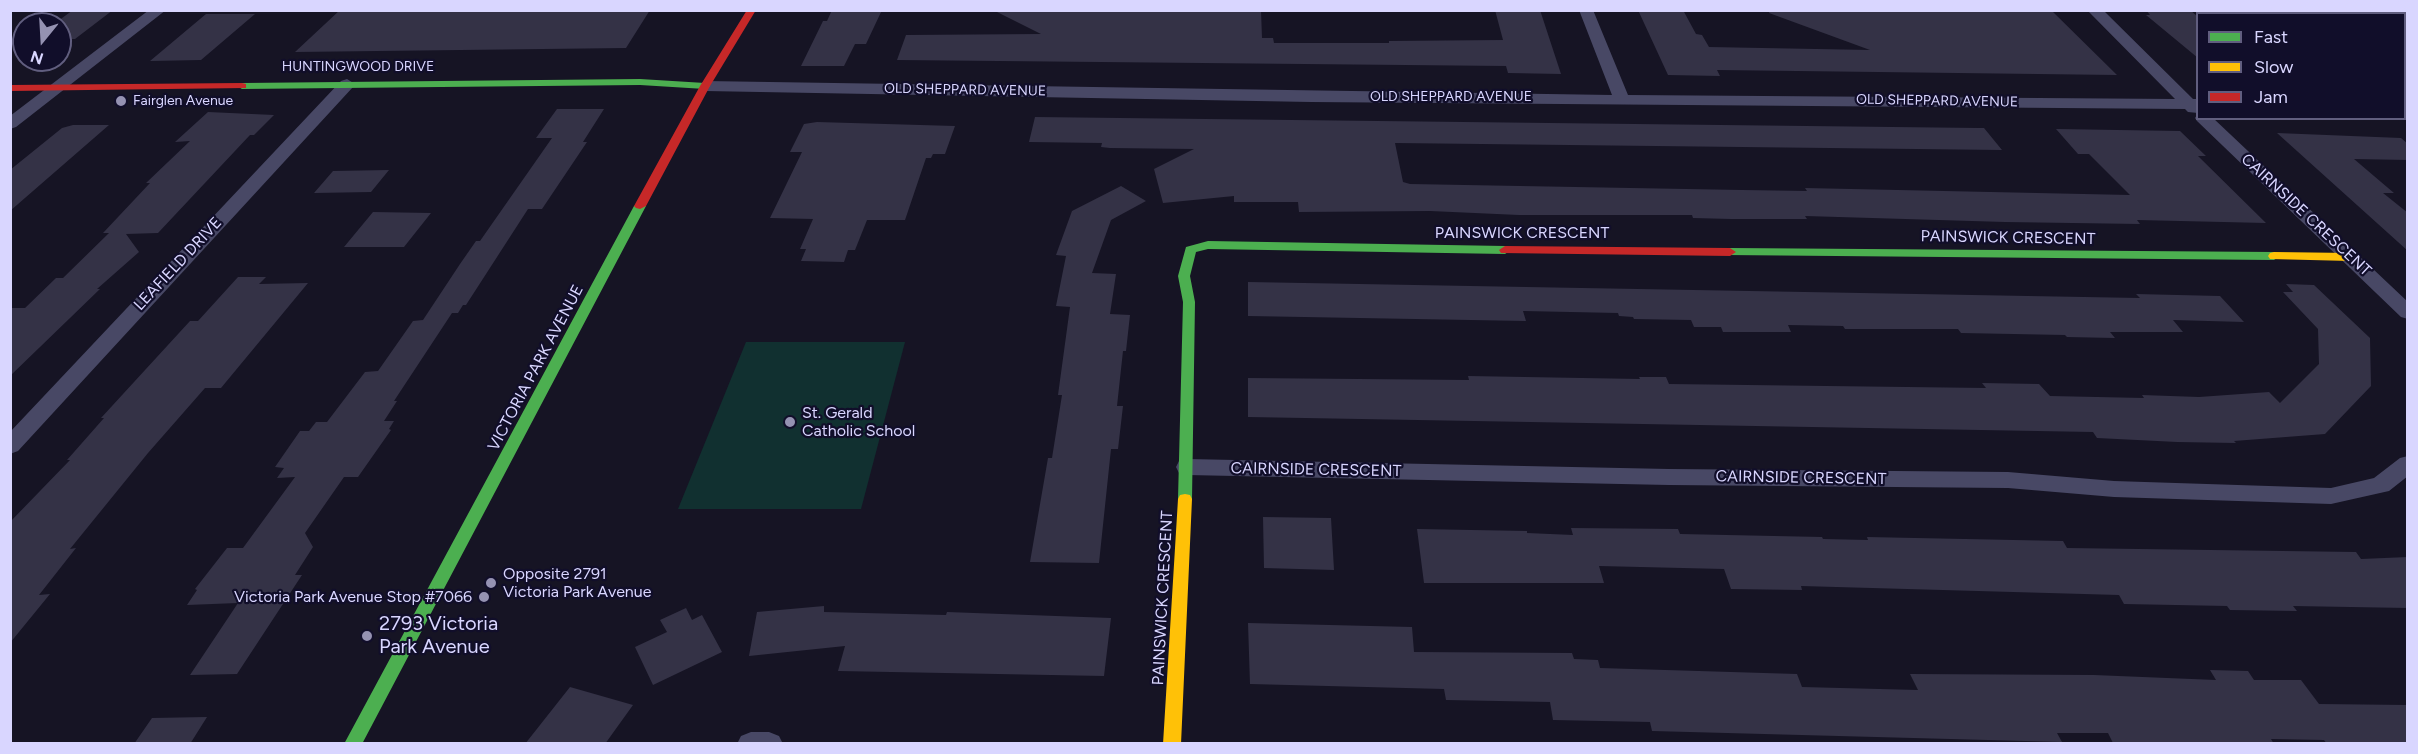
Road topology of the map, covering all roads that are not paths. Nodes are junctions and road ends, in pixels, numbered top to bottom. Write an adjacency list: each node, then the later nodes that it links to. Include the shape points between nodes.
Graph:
1 (159, 10): 8 (street)
2 (752, 10): 6 (street, VICTORIA PARK AVENUE)
3 (1586, 10): 9 (street)
4 (2094, 10): 10 (street)
5 (347, 84): 6 (street, HUNTINGWOOD DRIVE, via 640,82); 8 (street, HUNTINGWOOD DRIVE); 15 (street, LEAFIELD DRIVE)
6 (705, 86): 9 (street, OLD SHEPPARD AVENUE, via 1311,97); 18 (street, VICTORIA PARK AVENUE)
7 (10, 88): 8 (street, HUNTINGWOOD DRIVE)
8 (58, 88): 12 (street)
9 (1621, 98): 10 (street, OLD SHEPPARD AVENUE)
10 (2194, 107)
11 (2205, 120): 13 (street, CAIRNSIDE CRESCENT)
12 (10, 124)
13 (2350, 257): 14 (street, CAIRNSIDE CRESCENT); 17 (street, PAINSWICK CRESCENT, via 1208,245 1190,250 1184,260 1189,302)
14 (2408, 313)
15 (10, 446)
16 (2408, 464): 17 (street, CAIRNSIDE CRESCENT, via 2381,485 2331,496 2114,489 2008,480)
17 (1187, 467): 21 (street, PAINSWICK CRESCENT)
18 (353, 744)
19 (751, 744): 20 (street)
20 (769, 744)
21 (1172, 744)

